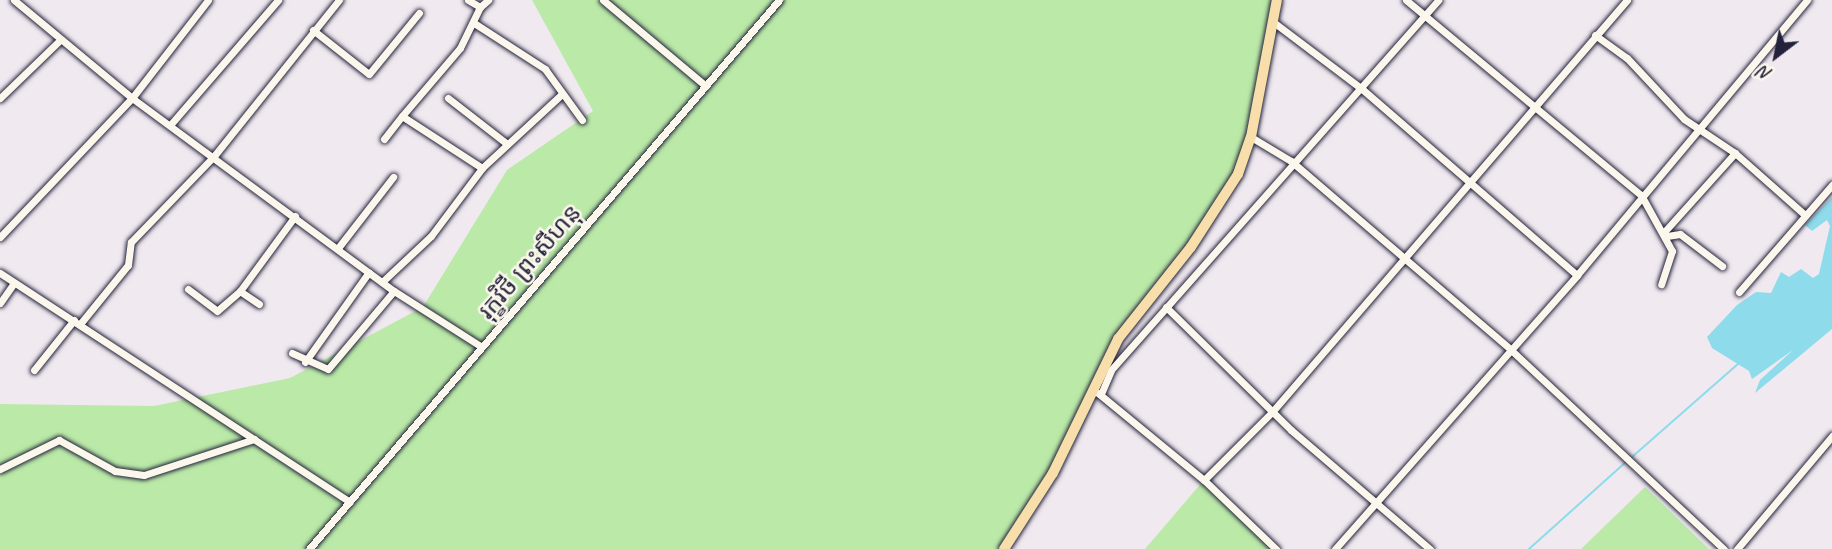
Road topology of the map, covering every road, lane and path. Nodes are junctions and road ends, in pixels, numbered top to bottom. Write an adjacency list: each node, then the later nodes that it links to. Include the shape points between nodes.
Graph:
1 (14, 0): 21 (street)
2 (208, 0): 26 (street)
3 (278, 0): 31 (street)
4 (340, 0): 19 (street)
5 (468, 0): 14 (street)
6 (488, 0): 14 (street)
7 (603, 0): 22 (street)
8 (779, 0): 22 (street, រុក្ខវិថី ព្រះសីហនុ)
9 (1276, 0): 17 (main road)
10 (1406, 0): 16 (street)
11 (1438, 0): 16 (street)
12 (1627, 0): 20 (street)
13 (1807, 0): 32 (street)
14 (480, 7): 18 (street)
15 (419, 13): 19 (street, via 369,74)
16 (1425, 15): 23 (street); 28 (street)
17 (1272, 21): 23 (street); 33 (main road)
18 (474, 23): 24 (street, via 538,63); 29 (street)
19 (313, 30): 37 (street)
20 (1595, 36): 28 (street); 32 (street, via 1627,58 1634,71)
21 (59, 41): 25 (street); 26 (street)
22 (706, 86): 67 (street, រុក្ខវិថី ព្រះសីហនុ)
23 (1362, 89): 38 (street); 41 (street)
24 (562, 94): 30 (street); 35 (street)
25 (0, 98)
26 (132, 98): 31 (street); 47 (street)
27 (448, 98): 35 (street)
28 (1533, 103): 41 (street); 43 (street)
29 (402, 116): 34 (street); 39 (street)
30 (582, 120)
31 (171, 124): 37 (street)
32 (1698, 129): 36 (street); 43 (street)
33 (1251, 137): 38 (street); 56 (main road, via 1238,174)
34 (384, 139)
35 (507, 144): 39 (street)
36 (1735, 153): 44 (street); 46 (street)
37 (214, 156): 45 (street); 66 (street, via 131,242 128,265)
38 (1292, 161): 49 (street); 62 (street)
39 (482, 168): 54 (street, via 430,236)
40 (393, 177): 48 (street)
41 (1468, 183): 49 (street); 53 (street)
42 (1832, 185): 44 (street)
43 (1641, 195): 46 (street); 53 (street)
44 (1805, 215): 61 (street)
45 (295, 216): 48 (street); 59 (street)
46 (1666, 233): 50 (street, via 1680,234); 57 (street, via 1670,267)
47 (0, 237)
48 (338, 248): 51 (street)
49 (1405, 258): 68 (street); 73 (street)
50 (1722, 265)
51 (369, 272): 54 (street); 70 (street)
52 (0, 273): 55 (street)
53 (1577, 275): 68 (street)
54 (382, 282): 60 (street)
55 (14, 283): 63 (street); 66 (street)
56 (1161, 284): 62 (street); 72 (main road, via 1118,339)
57 (1661, 284)
58 (188, 289): 59 (street, via 217,311)
59 (240, 291): 64 (street)
60 (394, 291): 67 (street); 70 (street, via 330,368)
61 (1739, 292)
62 (1174, 298): 65 (street)
63 (0, 303)
64 (258, 304)
65 (1166, 307): 72 (street); 73 (street)
66 (77, 322): 71 (street); 75 (street)
67 (482, 347): 79 (street, រុក្ខវិថី ព្រះសីហនុ)
68 (1510, 348): 78 (street); 85 (street)
69 (292, 353): 70 (street)
70 (305, 362)
71 (34, 370)
72 (1096, 392): 77 (street); 81 (main road, via 1053,473)
73 (1272, 412): 77 (street); 78 (street)
74 (1832, 436): 86 (street)
75 (254, 439): 76 (street, via 144,475 115,471 59,440); 79 (street)
76 (0, 470)
77 (1204, 480): 82 (street)
78 (1376, 501): 83 (street); 84 (street)
79 (350, 502): 80 (street, រុក្ខវិថី ព្រះសីហនុ)
80 (309, 549)
81 (1004, 549)
82 (1276, 549)
83 (1335, 549)
84 (1430, 549)
85 (1724, 549)
86 (1737, 549)

